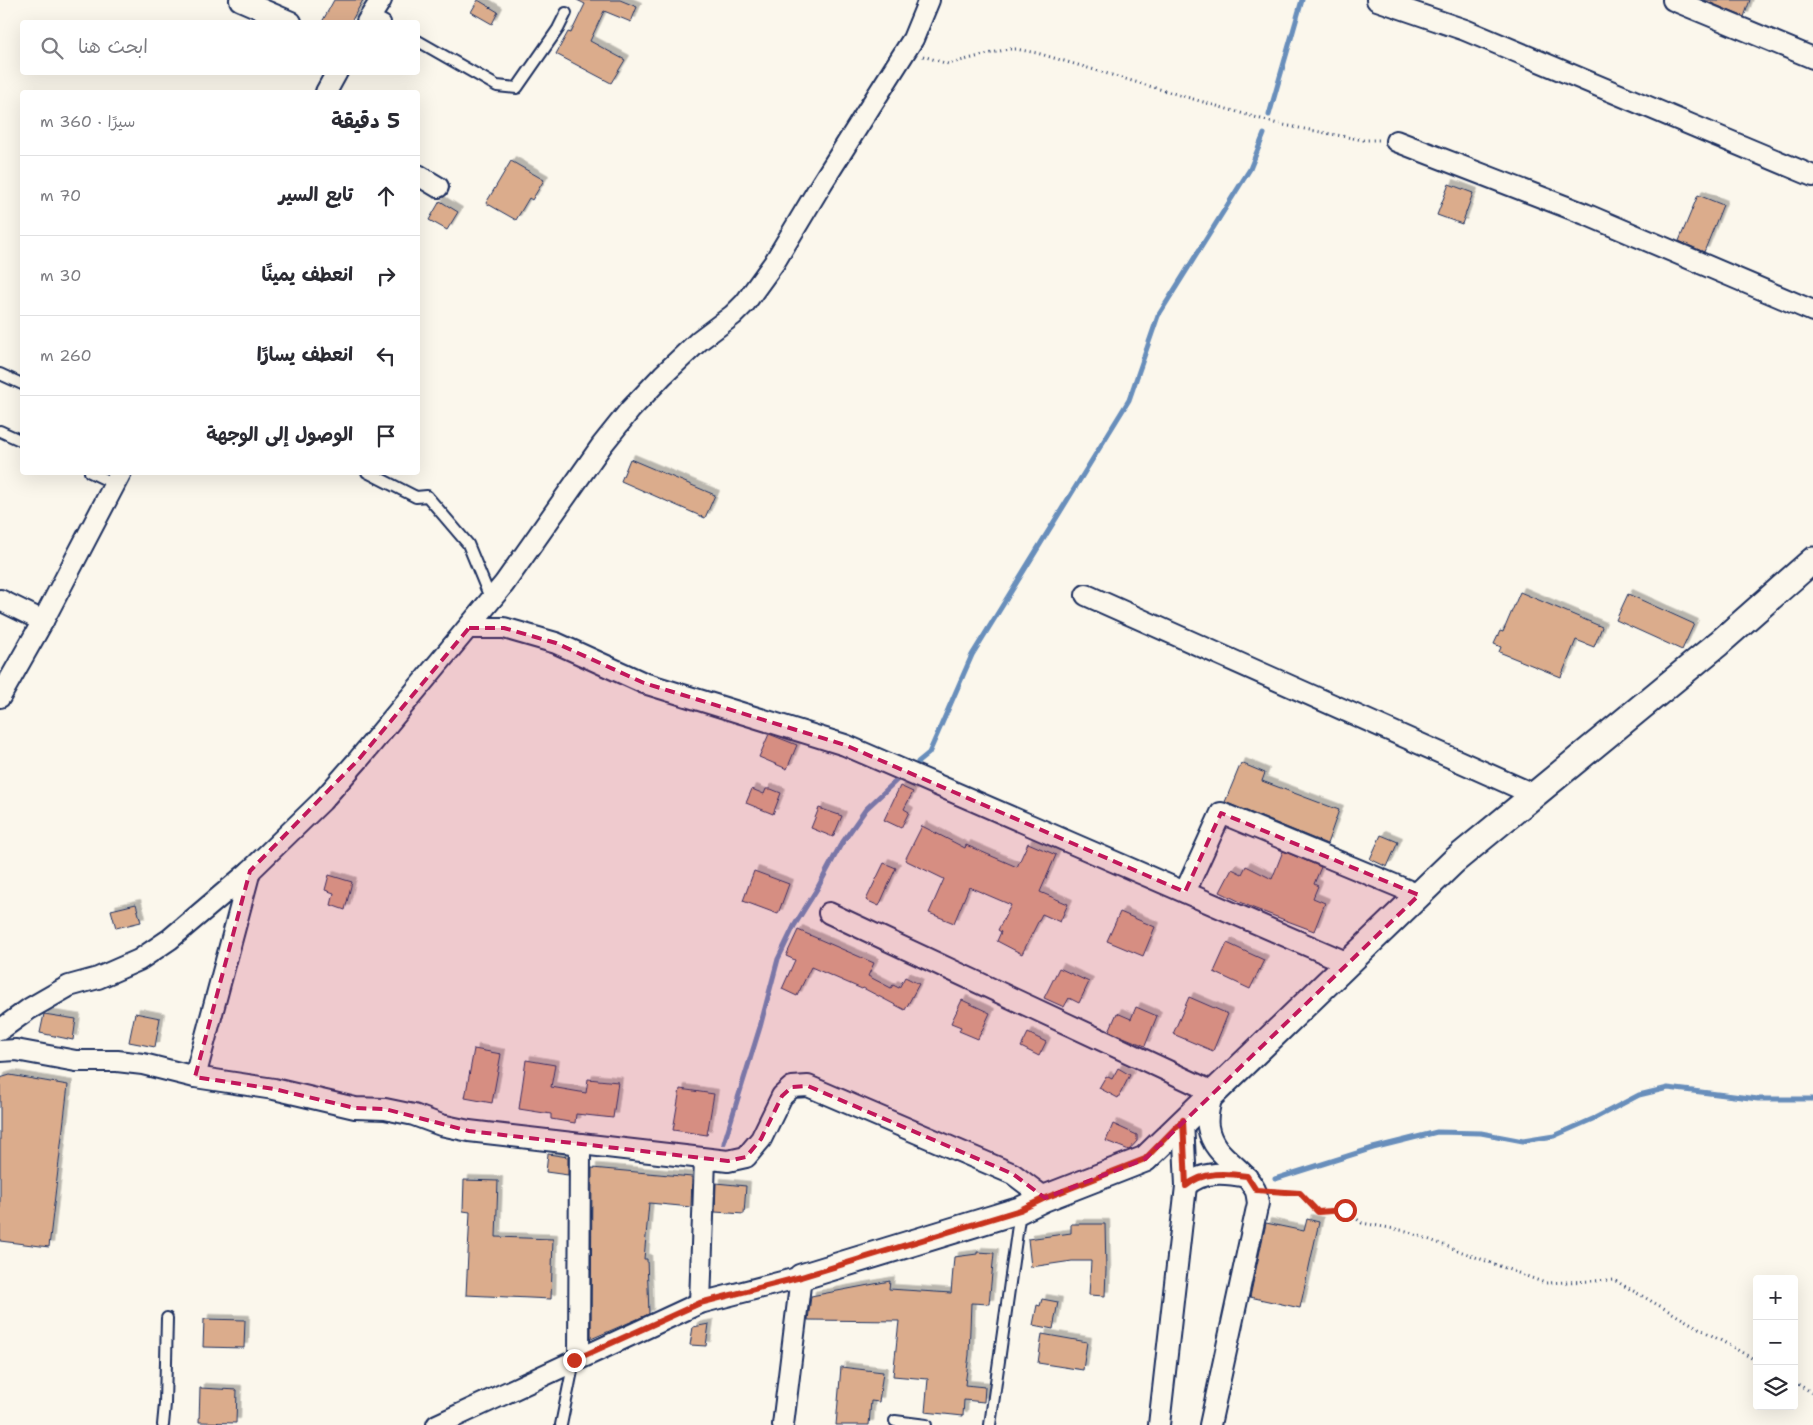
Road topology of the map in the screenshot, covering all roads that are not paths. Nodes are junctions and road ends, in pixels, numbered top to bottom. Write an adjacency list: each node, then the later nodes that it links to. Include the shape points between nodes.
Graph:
1 (240, 0): 6 (street)
2 (929, 0): 26 (street, via 906,50 774,263 745,303 700,340 630,410)
3 (1378, 0): 13 (street, via 1465,30)
4 (1673, 0): 8 (street)
5 (566, 13): 7 (lane, via 517,88 497,86)
6 (286, 20)
7 (420, 42)
8 (1813, 58)
9 (336, 75): 10 (street)
10 (327, 90)
11 (1396, 141): 15 (street, via 1586,214)
12 (420, 176): 14 (street)
13 (1813, 176)
14 (438, 186)
15 (1813, 311)
16 (0, 374): 17 (lane)
17 (20, 383)
18 (0, 431): 19 (lane)
19 (20, 440)
20 (104, 475): 22 (lane)
21 (373, 475): 26 (lane, via 416,497 427,496 468,544)
22 (118, 478): 27 (street)
23 (1813, 560): 30 (street, via 1719,643)
24 (1086, 595): 30 (street)
25 (0, 600): 27 (street)
26 (491, 600): 28 (street)
27 (43, 621): 29 (street)
28 (468, 628): 31 (street, via 353,766); 32 (street, via 504,628 556,644 644,683 846,745)
29 (0, 697)
30 (1535, 795): 33 (street)
31 (250, 871): 36 (street, via 170,939 139,960 98,978 69,986); 38 (street)
32 (1185, 892): 33 (street, via 1221,813); 35 (street)
33 (1419, 894): 35 (street)
34 (829, 913): 39 (street)
35 (1348, 963): 39 (street)
36 (0, 1030)
37 (0, 1051): 38 (street, via 16,1050 76,1061 143,1064)
38 (195, 1077): 41 (street, via 274,1089 355,1108 385,1109 469,1130)
39 (1213, 1092): 40 (street); 43 (street, via 1208,1114 1212,1139 1222,1156)
40 (1183, 1120): 44 (street); 45 (street, via 1145,1159)
41 (580, 1144): 42 (street); 50 (street)
42 (705, 1159): 45 (street, via 728,1162 746,1157 760,1139 782,1096 792,1088 808,1086 1012,1174); 48 (street)
43 (1251, 1183): 44 (street, via 1218,1173 1199,1178); 60 (street, via 1258,1202 1256,1217)
44 (1186, 1186): 59 (street)
45 (1045, 1198): 46 (street)
46 (1020, 1210): 47 (street); 58 (lane)
47 (801, 1277): 48 (street); 56 (street)
48 (700, 1303): 50 (street)
49 (167, 1318): 53 (lane)
50 (576, 1359): 51 (street); 55 (lane)
51 (455, 1420): 54 (street)
52 (895, 1421): 57 (lane)
53 (162, 1425)
54 (437, 1425)
55 (561, 1425)
56 (783, 1425)
57 (926, 1425)
58 (990, 1425)
59 (1159, 1425)
60 (1210, 1425)

